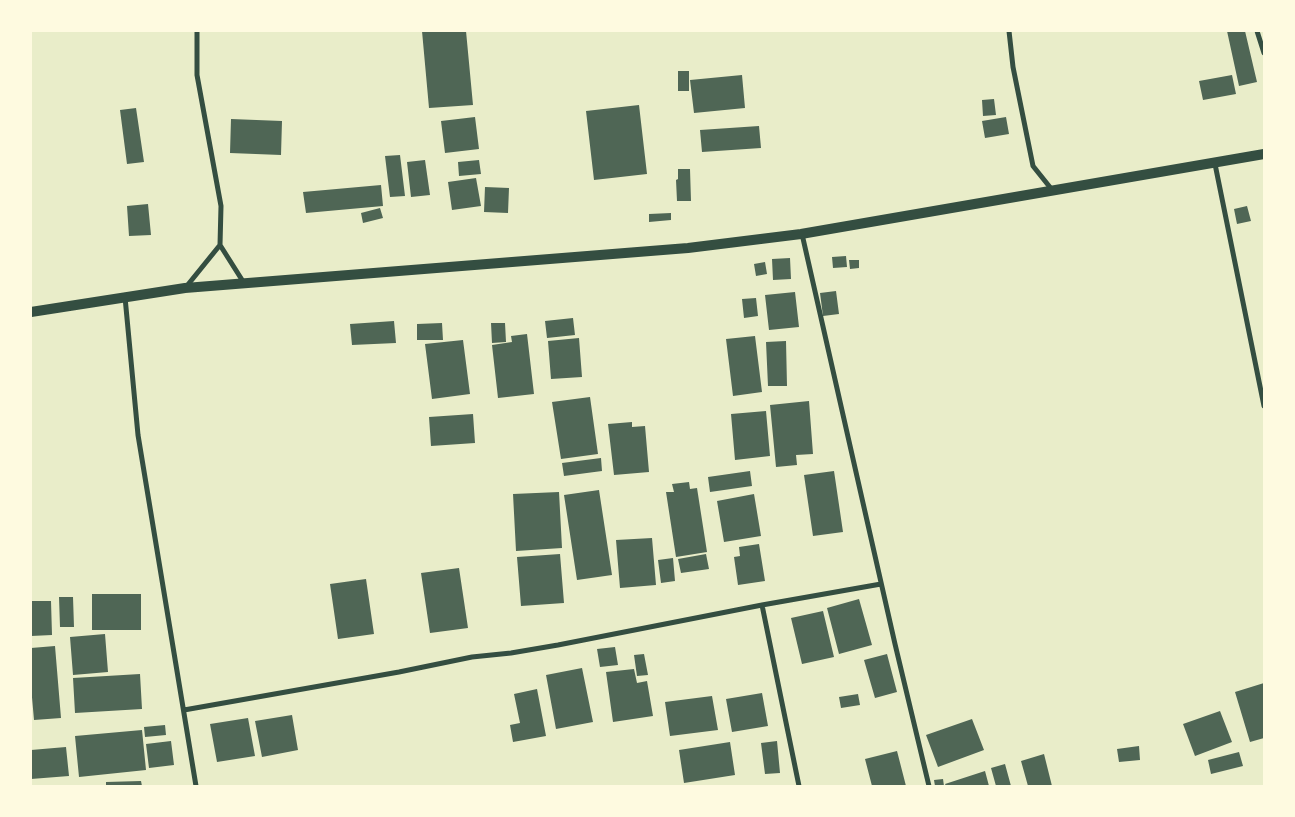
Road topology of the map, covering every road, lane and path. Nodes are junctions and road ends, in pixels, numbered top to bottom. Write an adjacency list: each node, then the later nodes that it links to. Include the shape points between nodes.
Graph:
1 (197, 31): 9 (street, via 197,75 221,206)
2 (1009, 31): 7 (street, via 1033,166)
3 (1257, 31): 4 (street)
4 (1264, 53)
5 (1264, 154): 6 (main road)
6 (1215, 164): 7 (main road); 14 (street)
7 (1053, 191): 8 (main road)
8 (802, 234): 10 (main road, via 688,248); 15 (street)
9 (220, 245): 10 (street); 11 (street)
10 (244, 283): 11 (main road)
11 (185, 288): 12 (main road)
12 (125, 296): 13 (main road); 17 (street, via 138,434)
13 (31, 312)
14 (1264, 406)
15 (881, 584): 16 (street); 20 (street)
16 (762, 605): 17 (street, via 558,645 472,657); 19 (street)
17 (184, 710): 18 (street)
18 (196, 786)
19 (799, 786)
20 (929, 786)

